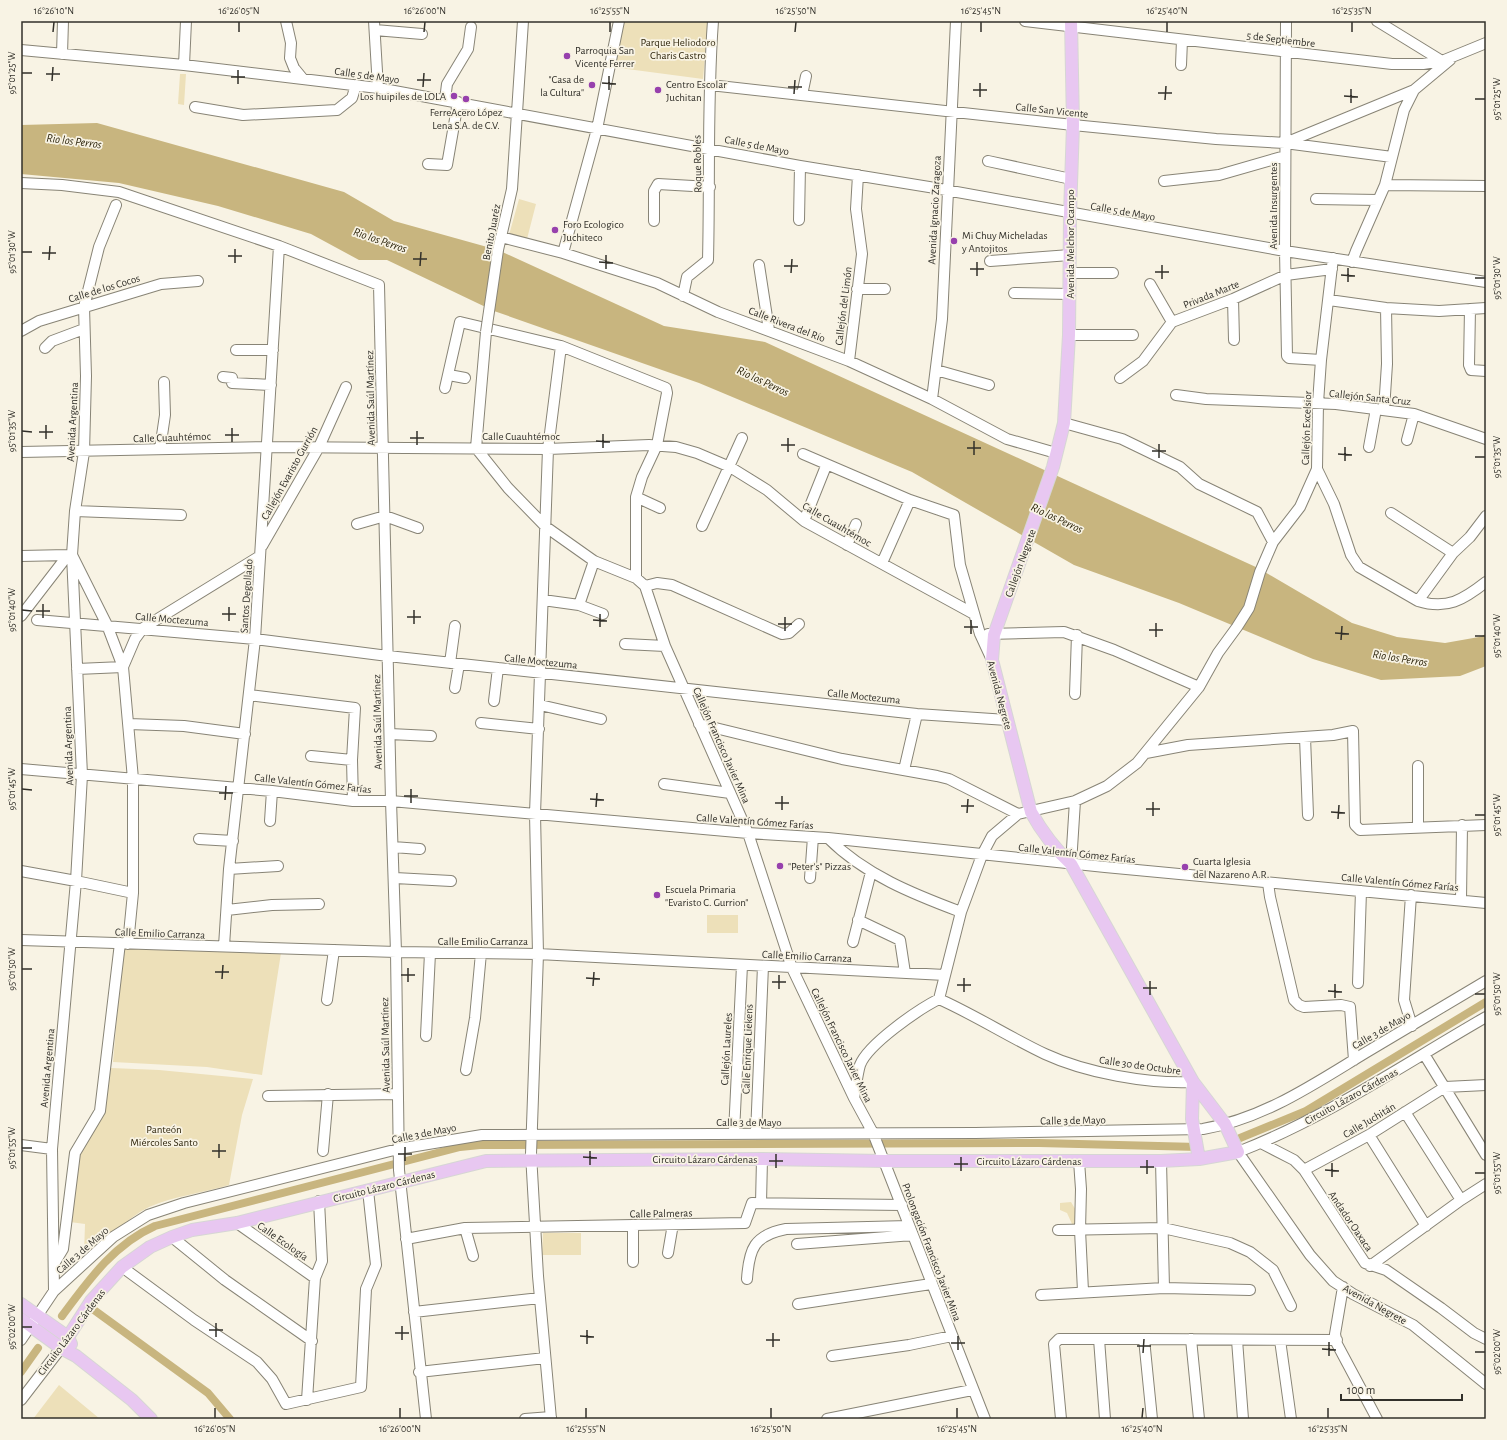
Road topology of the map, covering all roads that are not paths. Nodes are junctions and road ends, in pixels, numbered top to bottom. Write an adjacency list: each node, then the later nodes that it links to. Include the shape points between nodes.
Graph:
1 (63, 21): 19 (street)
2 (186, 21): 22 (street)
3 (286, 21): 25 (street, via 291,43 290,58)
4 (523, 21): 35 (street, Benito Juaréz)
5 (619, 21): 37 (street)
6 (713, 21): 27 (street, Roque Robles)
7 (956, 21): 34 (street, Avenida Ignacio Zaragoza)
8 (1025, 21): 11 (street, 5 de Septiembre)
9 (1286, 21): 18 (street, Avenida Insurgentes)
10 (1377, 21): 21 (street)
11 (1071, 24): 15 (street, 5 de Septiembre); 36 (main road, Avenida Melchor Ocampo)
12 (375, 26): 14 (street); 28 (street)
13 (471, 27): 31 (street, via 468,49 447,84)
14 (422, 34)
15 (1182, 40): 18 (street, 5 de Septiembre); 23 (street)
16 (1486, 43): 20 (street, 5 de Septiembre)
17 (21, 50): 19 (street, Calle 5 de Mayo)
18 (1286, 51): 21 (street, 5 de Septiembre, via 1392,64); 38 (street, Avenida Insurgentes)
19 (62, 54): 22 (street, Calle 5 de Mayo)
20 (1453, 57): 21 (street, 5 de Septiembre); 29 (street)
21 (1442, 61)
22 (184, 65): 25 (street, Calle 5 de Mayo)
23 (1181, 65)
24 (806, 76): 30 (street)
25 (303, 79): 26 (street, Calle 5 de Mayo)
26 (356, 85): 28 (street, Calle 5 de Mayo); 33 (street, via 352,98 337,110 243,116)
27 (710, 86): 30 (street, Calle San Vicente); 39 (street, Roque Robles)
28 (378, 88): 31 (street, Calle 5 de Mayo)
29 (1414, 90): 38 (street); 41 (street, via 1404,110)
30 (802, 95): 34 (street, Calle San Vicente)
31 (445, 100): 32 (street, Calle 5 de Mayo)
32 (458, 102): 35 (street, Calle 5 de Mayo); 43 (street, via 447,165)
33 (195, 107)
34 (951, 112): 36 (street, Calle San Vicente); 52 (street, Avenida Ignacio Zaragoza)
35 (517, 113): 37 (street, Calle 5 de Mayo); 59 (street, Benito Juaréz, via 512,189)
36 (1073, 125): 38 (street, Calle San Vicente); 46 (main road, Avenida Melchor Ocampo)
37 (597, 129): 39 (street, Calle 5 de Mayo); 62 (street)
38 (1285, 143): 40 (street, Avenida Insurgentes); 41 (street, Calle San Vicente)
39 (708, 148): 44 (street, Calle 5 de Mayo); 51 (street, Roque Robles)
40 (1285, 156): 47 (street, via 1219,175); 61 (street, Avenida Insurgentes)
41 (1392, 157): 49 (street)
42 (988, 161): 46 (street)
43 (428, 164)
44 (800, 166): 45 (street, Calle 5 de Mayo); 57 (street)
45 (858, 175): 52 (street, Calle 5 de Mayo); 75 (street, Callejón del Limón, via 856,210 862,254)
46 (1071, 179): 56 (main road, Avenida Melchor Ocampo)
47 (1164, 181)
48 (21, 183): 60 (street, via 119,192)
49 (1385, 185): 50 (street); 54 (street)
50 (1486, 186)
51 (710, 187): 58 (street, via 658,184 654,191); 79 (street, Roque Robles, via 708,260 687,276)
52 (947, 190): 56 (street, Calle 5 de Mayo); 100 (street, Avenida Ignacio Zaragoza, via 942,319)
53 (1316, 199): 54 (street)
54 (1378, 200): 66 (street)
55 (116, 205): 82 (street, Avenida Argentina, via 99,247)
56 (1070, 214): 61 (street, Calle 5 de Mayo); 63 (main road, Avenida Melchor Ocampo)
57 (799, 220)
58 (654, 221)
59 (501, 237): 62 (street, Calle Rivera del Río); 90 (street, Benito Juaréz, bridge)
60 (279, 246): 97 (street, Santos Degollado); 126 (street, Avenida Saúl Martínez, via 379,285)
61 (1284, 251): 64 (street, Calle 5 de Mayo); 71 (street, Avenida Insurgentes)
62 (563, 253): 79 (street, Calle Rivera del Río, via 657,283)
63 (1070, 255): 65 (street); 69 (main road, Avenida Melchor Ocampo)
64 (1333, 258): 66 (street, Calle 5 de Mayo); 68 (street, Callejón Excelsior)
65 (990, 262)
66 (1352, 262): 73 (street, Calle 5 de Mayo)
67 (759, 265): 88 (street)
68 (1332, 269): 71 (street, Privada Marte); 81 (street, Callejón Excelsior)
69 (1070, 273): 70 (street); 78 (main road, Avenida Melchor Ocampo)
70 (1113, 273)
71 (1286, 275): 80 (street, Privada Marte); 98 (street, Avenida Insurgentes, via 1287,356)
72 (198, 281): 82 (street, Calle de los Cocos, via 161,284)
73 (1486, 282)
74 (1150, 284): 86 (street)
75 (857, 288): 76 (street); 99 (street, Callejón del Limón)
76 (885, 289)
77 (1014, 293): 78 (street)
78 (1070, 294): 91 (main road, Avenida Melchor Ocampo)
79 (683, 296): 88 (street, Calle Rivera del Río, via 718,312)
80 (1233, 299): 86 (street, Privada Marte); 93 (street)
81 (1329, 300): 83 (street); 98 (street, Callejón Excelsior)
82 (84, 307): 87 (street, Avenida Argentina); 89 (street, Calle de los Cocos, via 39,321)
83 (1386, 308): 85 (street, via 1439,311); 114 (street, via 1387,364)
84 (1486, 308): 85 (street)
85 (1470, 309): 101 (street, via 1469,366 1471,370)
86 (1172, 322): 105 (street, via 1143,361)
87 (84, 329): 95 (street, via 52,341); 129 (street, Avenida Argentina)
88 (769, 330): 99 (street, Calle Rivera del Río)
89 (21, 331)
90 (491, 331): 94 (street); 102 (street, via 460,322); 124 (street, Benito Juaréz)
91 (1069, 334): 92 (street); 116 (main road, Avenida Melchor Ocampo)
92 (1133, 335)
93 (1234, 340)
94 (561, 346): 120 (street, via 666,388); 127 (street)
95 (45, 348)
96 (236, 350): 97 (street)
97 (273, 350): 107 (street, Santos Degollado)
98 (1321, 360): 113 (street, Callejón Excelsior)
99 (849, 361): 112 (street, Calle Rivera del Río)
100 (936, 370): 108 (street); 112 (street, Avenida Ignacio Zaragoza)
101 (1486, 371)
102 (448, 375): 104 (street); 110 (street)
103 (223, 377): 107 (street, via 232,378 232,383)
104 (465, 378)
105 (1120, 378)
106 (164, 382): 125 (street, via 165,415)
107 (272, 385): 122 (street, Santos Degollado)
108 (989, 385)
109 (346, 387): 123 (street, Callejón Evaristo Gurrión)
110 (445, 388)
111 (1176, 395): 113 (street, Callejón Santa Cruz, via 1206,399)
112 (932, 399): 130 (street, Calle Rivera del Río, via 1007,439)
113 (1318, 403): 114 (street, Callejón Santa Cruz); 135 (street, Callejón Excelsior)
114 (1380, 409): 115 (street, Callejón Santa Cruz); 121 (street)
115 (1414, 414): 118 (street, Callejón Santa Cruz); 119 (street)
116 (1064, 423): 130 (main road, Avenida Melchor Ocampo); 150 (street, via 1122,439 1180,467 1199,484 1257,512)
117 (742, 438): 132 (street)
118 (1486, 439)
119 (1407, 440)
120 (657, 445): 127 (street, Calle Cuauhtémoc); 132 (street, Calle Cuauhtémoc, via 697,453); 136 (street)
121 (1369, 446)
122 (268, 447): 123 (street, Calle Cuauhtémoc); 125 (street, Calle Cuauhtémoc); 152 (street, Santos Degollado)
123 (319, 447): 126 (street, Calle Cuauhtémoc); 152 (street, Callejón Evaristo Gurrión)
124 (476, 448): 126 (street, Calle Cuauhtémoc); 127 (street, Calle Cuauhtémoc); 148 (street, via 508,488)
125 (160, 449): 129 (street, Calle Cuauhtémoc)
126 (382, 449): 142 (street, Avenida Saúl Martínez)
127 (548, 449): 148 (street)
128 (21, 452): 129 (street, Calle Cuauhtémoc)
129 (84, 452): 139 (street, Avenida Argentina)
130 (1056, 453): 134 (main road, Avenida Melchor Ocampo)
131 (803, 454): 133 (street)
132 (730, 466): 144 (street, Calle Cuauhtémoc, via 767,490); 147 (street)
133 (826, 466): 137 (street); 144 (street)
134 (1053, 466): 174 (main road, Callejón Negrete)
135 (1317, 469): 150 (street, Callejón Excelsior, via 1300,507); 162 (street, via 1334,504 1351,555 1359,567)
136 (636, 497): 138 (street); 158 (street)
137 (910, 500): 157 (street); 166 (street, Avenida Negrete, via 954,515 960,565)
138 (660, 508)
139 (75, 512): 141 (street); 154 (street, Avenida Argentina)
140 (1391, 513): 153 (street)
141 (181, 515)
142 (385, 516): 145 (street); 149 (street); 179 (street, Avenida Saúl Martínez)
143 (1486, 516): 153 (street)
144 (804, 521): 151 (street, Calle Cuauhtémoc)
145 (357, 524)
146 (856, 524): 151 (street)
147 (702, 526)
148 (546, 527): 156 (street); 161 (street)
149 (418, 528)
150 (1273, 542): 186 (street, Callejón Excelsior, via 1248,608)
151 (847, 545): 157 (street, Calle Cuauhtémoc)
152 (261, 552): 172 (street); 176 (street, Santos Degollado)
153 (1454, 552): 162 (street)
154 (70, 555): 155 (street); 164 (street); 168 (street, Avenida Argentina); 170 (street)
155 (21, 556)
156 (594, 561): 158 (street); 163 (street)
157 (882, 563): 166 (street, Calle Cuauhtémoc)
158 (636, 578): 160 (street)
159 (1486, 582): 162 (street, via 1452,604 1431,605)
160 (645, 586): 169 (street, via 657,583 672,585 782,634 789,633); 178 (street, Callejón Francisco Javier Mina)
161 (543, 600): 163 (street); 185 (street)
162 (1418, 601)
163 (579, 605): 165 (street)
164 (22, 612)
165 (603, 614)
166 (974, 614): 173 (street, Avenida Negrete)
167 (37, 620): 168 (street, Calle Moctezuma)
168 (74, 622): 170 (street, Calle Moctezuma); 184 (street, Avenida Argentina)
169 (799, 624)
170 (107, 626): 172 (street, Calle Moctezuma); 182 (street)
171 (455, 626): 181 (street)
172 (143, 628): 176 (street, Calle Moctezuma); 182 (street, via 135,639)
173 (980, 634): 174 (street); 180 (street, Avenida Negrete)
174 (994, 635): 175 (street, via 1054,631); 180 (main road, Callejón Negrete)
175 (1076, 635): 186 (street); 189 (street)
176 (255, 639): 179 (street, Calle Moctezuma); 190 (street, Santos Degollado)
177 (625, 644): 178 (street)
178 (665, 646): 188 (street, Callejón Francisco Javier Mina)
179 (388, 656): 181 (street, Calle Moctezuma); 201 (street, Avenida Saúl Martínez)
180 (992, 660): 195 (main road, Avenida Negrete)
181 (454, 664): 183 (street, Calle Moctezuma); 187 (street)
182 (123, 667): 184 (street); 197 (street)
183 (498, 668): 185 (street, Calle Moctezuma); 191 (street)
184 (77, 669): 210 (street, Avenida Argentina)
185 (541, 673): 188 (street, Calle Moctezuma); 192 (street)
186 (1199, 687): 204 (street, Callejón Excelsior)
187 (455, 688)
188 (683, 688): 193 (street, Calle Moctezuma); 198 (street, Callejón Francisco Javier Mina)
189 (1075, 694)
190 (249, 695): 200 (street, Santos Degollado); 206 (street, via 355,708)
191 (494, 701)
192 (540, 705): 194 (street); 199 (street)
193 (917, 714): 195 (street, Calle Moctezuma); 209 (street)
194 (601, 719)
195 (1007, 720): 219 (main road, Avenida Negrete)
196 (481, 723): 199 (street)
197 (129, 724): 200 (street, via 184,726); 211 (street)
198 (699, 724): 209 (street, via 842,759); 215 (street, Callejón Francisco Javier Mina)
199 (539, 729): 220 (street)
200 (245, 734): 213 (street, Santos Degollado)
201 (390, 734): 202 (street); 217 (street, Avenida Saúl Martínez)
202 (431, 736)
203 (1305, 737): 204 (street, via 1188,745); 222 (street); 226 (street, via 1354,731 1355,825 1360,830)
204 (1146, 753): 218 (street, Callejón Excelsior, via 1119,777)
205 (311, 756): 206 (street)
206 (352, 760): 216 (street)
207 (1418, 766): 226 (street)
208 (21, 769): 210 (street, Calle Valentín Gómez Farías)
209 (904, 770): 221 (street, via 949,779)
210 (82, 775): 211 (street, Calle Valentín Gómez Farías); 242 (street, Avenida Argentina)
211 (133, 779): 213 (street, Calle Valentín Gómez Farías); 246 (street)
212 (664, 784): 215 (street)
213 (239, 788): 214 (street, Calle Valentín Gómez Farías); 231 (street, Santos Degollado)
214 (272, 791): 216 (street, Calle Valentín Gómez Farías); 223 (street)
215 (730, 793): 227 (street, Callejón Francisco Javier Mina)
216 (352, 801): 217 (street, Calle Valentín Gómez Farías)
217 (391, 801): 220 (street, Calle Valentín Gómez Farías); 232 (street, Avenida Saúl Martínez)
218 (1075, 801): 219 (street, Callejón Excelsior); 235 (street)
219 (1031, 812): 221 (street, Callejón Excelsior); 235 (main road, Avenida Negrete, via 1042,831)
220 (535, 814): 227 (street, Calle Valentín Gómez Farías); 263 (street)
221 (1018, 814): 234 (street, via 992,836)
222 (1308, 815)
223 (270, 821)
224 (1486, 824): 225 (street)
225 (1462, 825): 226 (street); 248 (street)
226 (1418, 827)
227 (748, 833): 228 (street, Calle Valentín Gómez Farías); 266 (street, Callejón Francisco Javier Mina)
228 (813, 837): 230 (street, Calle Valentín Gómez Farías); 241 (street)
229 (199, 838): 231 (street)
230 (828, 838): 234 (street, Calle Valentín Gómez Farías); 239 (street)
231 (233, 840): 237 (street, Santos Degollado)
232 (393, 847): 233 (street); 240 (street, Avenida Saúl Martínez)
233 (420, 849)
234 (982, 855): 235 (street, Calle Valentín Gómez Farías); 252 (street)
235 (1071, 864): 244 (street, Calle Valentín Gómez Farías); 279 (main road, Avenida Negrete)
236 (278, 866): 237 (street)
237 (229, 869): 251 (street, Santos Degollado)
238 (21, 871): 242 (street)
239 (871, 872): 252 (street, via 913,894); 253 (street)
240 (395, 878): 243 (street); 260 (street, Avenida Saúl Martínez)
241 (810, 878)
242 (76, 881): 246 (street); 255 (street, Avenida Argentina)
243 (451, 881)
244 (1268, 883): 245 (street, Calle Valentín Gómez Farías); 277 (street, via 1294,1000 1304,1007 1350,1007)
245 (1361, 891): 247 (street, Calle Valentín Gómez Farías); 270 (street)
246 (133, 893): 257 (street)
247 (1411, 895): 248 (street, Calle Valentín Gómez Farías); 274 (street, via 1404,1000)
248 (1461, 900): 249 (street, Calle Valentín Gómez Farías)
249 (1486, 903)
250 (318, 904): 251 (street)
251 (226, 910): 258 (street, Santos Degollado)
252 (961, 912): 268 (street)
253 (858, 920): 256 (street); 267 (street, via 900,940)
254 (21, 940): 255 (street, Calle Emilio Carranza)
255 (70, 942): 257 (street, Calle Emilio Carranza); 296 (street, Avenida Argentina)
256 (853, 942)
257 (124, 944): 258 (street, Calle Emilio Carranza); 331 (street, via 100,1111 74,1154 63,1250)
258 (224, 946): 259 (street, Calle Emilio Carranza)
259 (334, 950): 260 (street, Calle Emilio Carranza); 272 (street)
260 (396, 952): 261 (street, Calle Emilio Carranza); 283 (street, Avenida Saúl Martínez)
261 (430, 953): 262 (street, Calle Emilio Carranza); 275 (street)
262 (481, 953): 263 (street, Calle Emilio Carranza); 278 (street, via 475,1018)
263 (538, 954): 264 (street, Calle Emilio Carranza); 293 (street)
264 (742, 965): 265 (street, Calle Emilio Carranza); 289 (street, Callejón Laureles)
265 (763, 966): 266 (street, Calle Emilio Carranza); 290 (street, Calle Enrique Liekens)
266 (792, 968): 267 (street, Calle Emilio Carranza); 285 (street, Callejón Francisco Javier Mina)
267 (905, 973): 268 (street, Calle Emilio Carranza)
268 (945, 975): 271 (street)
269 (1486, 981): 274 (street, Calle 3 de Mayo)
270 (1358, 983)
271 (939, 999): 279 (street, Calle 30 de Octubre, via 1045,1054 1084,1069 1175,1083); 285 (street, via 919,1009 868,1051 860,1065)
272 (327, 1000)
273 (1484, 1022): 276 (street, Circuito Lázaro Cárdenas)
274 (1412, 1026): 277 (street, Calle 3 de Mayo)
275 (426, 1036)
276 (1424, 1054): 281 (street); 294 (street, Circuito Lázaro Cárdenas, via 1323,1114)
277 (1354, 1060): 287 (street, Calle 3 de Mayo, via 1322,1081 1271,1107)
278 (466, 1070)
279 (1194, 1082): 287 (main road, Avenida Negrete); 288 (main road)
280 (1486, 1085): 281 (street)
281 (1445, 1086): 286 (street, Calle Juchitán); 300 (street)
282 (328, 1094): 283 (street); 284 (street); 297 (street)
283 (398, 1094): 299 (street, Avenida Saúl Martínez)
284 (268, 1096)
285 (854, 1098): 292 (street, Callejón Francisco Javier Mina)
286 (1405, 1112): 291 (street, Calle Juchitán); 311 (street)
287 (1225, 1124): 288 (street, Calle 3 de Mayo); 298 (main road, Avenida Negrete)
288 (1194, 1130): 292 (street, Calle 3 de Mayo); 304 (main road)
289 (734, 1133): 290 (street, Calle 3 de Mayo); 293 (street, Calle 3 de Mayo)
290 (756, 1134): 292 (street, Calle 3 de Mayo)
291 (1369, 1135): 307 (street, Calle Juchitán); 318 (street)
292 (875, 1136): 301 (street, Callejón Francisco Javier Mina)
293 (531, 1137): 299 (street, Calle 3 de Mayo, via 482,1135); 302 (street)
294 (1260, 1143): 298 (street, Circuito Lázaro Cárdenas); 307 (street, Andador Oaxaca, via 1294,1160)
295 (21, 1145): 296 (street)
296 (52, 1149): 331 (street, Avenida Argentina)
297 (323, 1151)
298 (1238, 1152): 304 (main road, Circuito Lázaro Cárdenas); 337 (street, Avenida Negrete, via 1310,1255)
299 (398, 1154): 308 (street, Avenida Saúl Martínez); 340 (street, Calle 3 de Mayo, via 192,1201 148,1215 113,1237)
300 (1486, 1155)
301 (881, 1156): 303 (main road, Circuito Lázaro Cárdenas); 305 (main road, Circuito Lázaro Cárdenas); 314 (street, Prolongación Francisco Javier Mina)
302 (531, 1157): 303 (main road, Circuito Lázaro Cárdenas); 308 (main road, Circuito Lázaro Cárdenas, via 486,1161); 319 (street)
303 (762, 1158): 313 (street)
304 (1199, 1159): 306 (main road, Circuito Lázaro Cárdenas)
305 (1079, 1161): 306 (main road, Circuito Lázaro Cárdenas); 323 (street)
306 (1161, 1161): 321 (street)
307 (1304, 1170): 332 (street, Andador Oaxaca, via 1365,1263)
308 (399, 1176): 310 (main road, Circuito Lázaro Cárdenas); 326 (street, Avenida Saúl Martínez)
309 (1486, 1184): 311 (street)
310 (368, 1190): 312 (main road, Circuito Lázaro Cárdenas); 369 (street, via 376,1265 366,1289 361,1388)
311 (1461, 1200): 318 (street)
312 (320, 1201): 315 (main road, Circuito Lázaro Cárdenas); 334 (street, via 322,1261)
313 (761, 1203): 314 (street); 316 (street, Calle Palmeras, via 752,1203 745,1223)
314 (902, 1205): 324 (street, Prolongación Francisco Javier Mina)
315 (237, 1223): 325 (main road, Circuito Lázaro Cárdenas, via 192,1230); 334 (street, Calle Ecología)
316 (673, 1224): 317 (street, Calle Palmeras); 328 (street)
317 (633, 1225): 319 (street, Calle Palmeras); 330 (street)
318 (1426, 1226): 332 (street)
319 (536, 1227): 320 (street, Calle Palmeras); 343 (street)
320 (465, 1228): 326 (street, Calle Palmeras); 329 (street)
321 (1163, 1228): 323 (street); 338 (street); 346 (street, via 1230,1243 1250,1252 1273,1270)
322 (1058, 1230): 323 (street)
323 (1080, 1230): 341 (street)
324 (911, 1231): 327 (street); 335 (street, via 770,1232 757,1242 748,1259); 336 (street, Prolongación Francisco Javier Mina)
325 (172, 1237): 333 (main road, Circuito Lázaro Cárdenas, via 150,1247); 360 (street, via 225,1280)
326 (406, 1239): 347 (street, Avenida Saúl Martínez)
327 (797, 1244)
328 (668, 1253)
329 (473, 1256)
330 (633, 1262)
331 (54, 1264): 340 (street, Avenida Argentina)
332 (1370, 1266): 355 (street, via 1386,1270)
333 (122, 1267): 350 (main road, Circuito Lázaro Cárdenas); 369 (street, via 257,1362 272,1379 286,1404)
334 (315, 1278): 360 (street)
335 (747, 1279)
336 (931, 1284): 345 (street); 351 (street, Prolongación Francisco Javier Mina)
337 (1343, 1287): 359 (street, via 1335,1334); 366 (street, Avenida Negrete, via 1413,1325)
338 (1164, 1288): 339 (street); 341 (street)
339 (1250, 1290)
340 (54, 1291): 348 (street, Calle 3 de Mayo)
341 (1083, 1291): 342 (street)
342 (1040, 1295)
343 (540, 1298): 347 (street); 364 (street)
344 (21, 1304): 348 (main road)
345 (798, 1304)
346 (1291, 1306)
347 (414, 1312): 365 (street, Avenida Saúl Martínez)
348 (39, 1317): 349 (street, Calle 3 de Mayo); 350 (main road)
349 (28, 1325): 356 (street, Calle 3 de Mayo); 361 (main road)
350 (63, 1334): 361 (main road, Circuito Lázaro Cárdenas); 362 (main road)
351 (952, 1336): 363 (street); 367 (street, Prolongación Francisco Javier Mina)
352 (1099, 1339): 353 (street); 376 (street, via 1059,1339 1054,1344); 377 (street)
353 (1144, 1339): 354 (street); 378 (street)
354 (1191, 1339): 357 (street); 379 (street)
355 (1486, 1339)
356 (21, 1340)
357 (1237, 1340): 358 (street); 380 (street)
358 (1280, 1340): 359 (street); 381 (street)
359 (1337, 1340): 382 (street)
360 (312, 1341): 369 (street)
361 (56, 1345): 362 (main road); 368 (street, Circuito Lázaro Cárdenas)
362 (76, 1356): 371 (main road, via 132,1400)
363 (832, 1356)
364 (545, 1358): 365 (street); 370 (street)
365 (420, 1372): 372 (street, Avenida Saúl Martínez)
366 (1486, 1384)
367 (972, 1390): 374 (street); 375 (street, Prolongación Francisco Javier Mina)
368 (21, 1400)
369 (307, 1400)
370 (551, 1418): 373 (street)
371 (151, 1419)
372 (426, 1419)
373 (525, 1419)
374 (827, 1419)
375 (985, 1419)
376 (1061, 1419)
377 (1105, 1419)
378 (1152, 1419)
379 (1199, 1419)
380 (1243, 1419)
381 (1291, 1419)
382 (1377, 1419)

